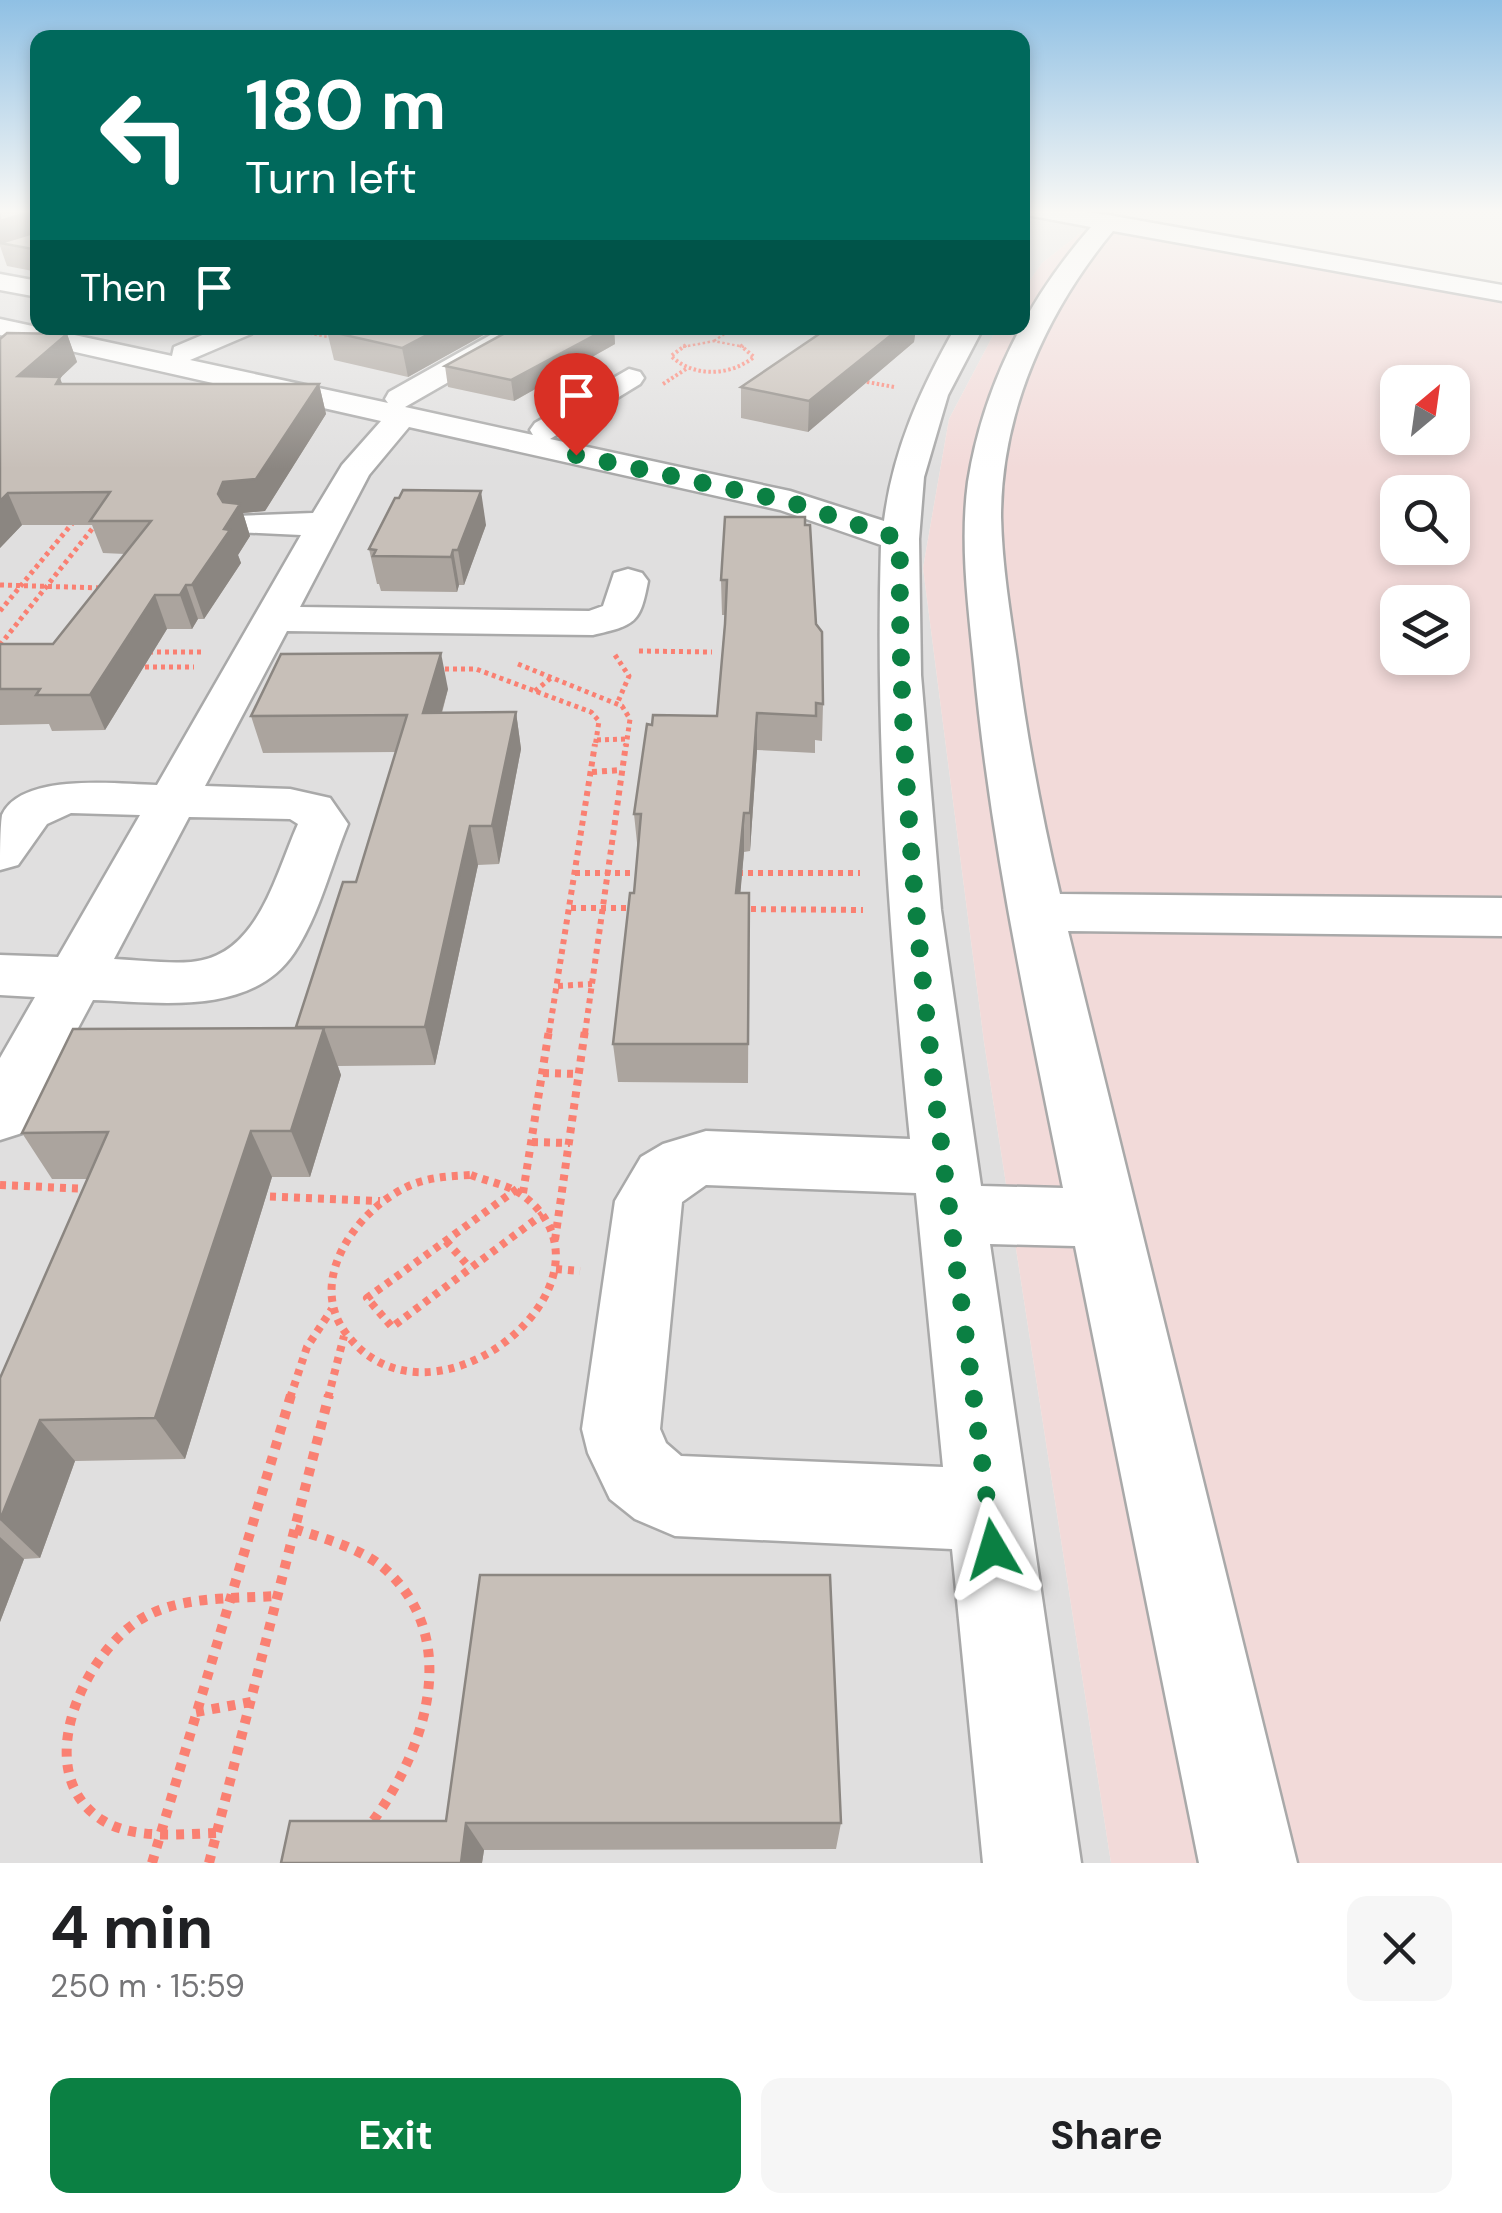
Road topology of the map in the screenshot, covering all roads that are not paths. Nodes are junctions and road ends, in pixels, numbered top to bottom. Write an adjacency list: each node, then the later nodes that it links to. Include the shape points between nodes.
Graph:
1 (1042, 296): 5 (street)
2 (0, 313): 3 (street)
3 (30, 319)
4 (0, 327): 6 (street)
5 (1030, 328)
6 (30, 330)
7 (62, 335): 14 (street)
8 (71, 335): 16 (street)
9 (89, 335): 13 (street, via 134,337 184,352)
10 (511, 335): 16 (street)
11 (965, 335): 22 (street, via 891,479)
12 (1027, 335): 27 (street, via 1002,402 985,483 983,544 997,680)
13 (238, 348): 16 (street)
14 (0, 349)
15 (629, 378): 17 (street)
16 (401, 407): 17 (street); 18 (street); 20 (street, via 368,452)
17 (546, 430): 18 (street)
18 (692, 471): 19 (street); 22 (street)
19 (828, 483)
20 (347, 508): 21 (street); 24 (street)
21 (248, 524)
22 (900, 539): 32 (street, via 899,675 913,891)
23 (628, 580): 24 (street, via 622,614 594,623)
24 (272, 619): 25 (street)
25 (173, 800): 26 (street, via 51,801 29,813); 30 (street); 30 (street, via 303,805 320,816 320,832 272,943 247,966 211,980)
26 (0, 853)
27 (1036, 912): 28 (street); 33 (street)
28 (1502, 916)
29 (0, 975): 30 (street)
30 (76, 978): 31 (street)
31 (0, 1115)
32 (948, 1190): 33 (street); 34 (street); 34 (street, via 706,1158 668,1170 648,1201 621,1429 636,1472 675,1496)
33 (1103, 1218): 36 (street)
34 (988, 1510): 35 (street)
35 (1032, 1863)
36 (1248, 1863)

